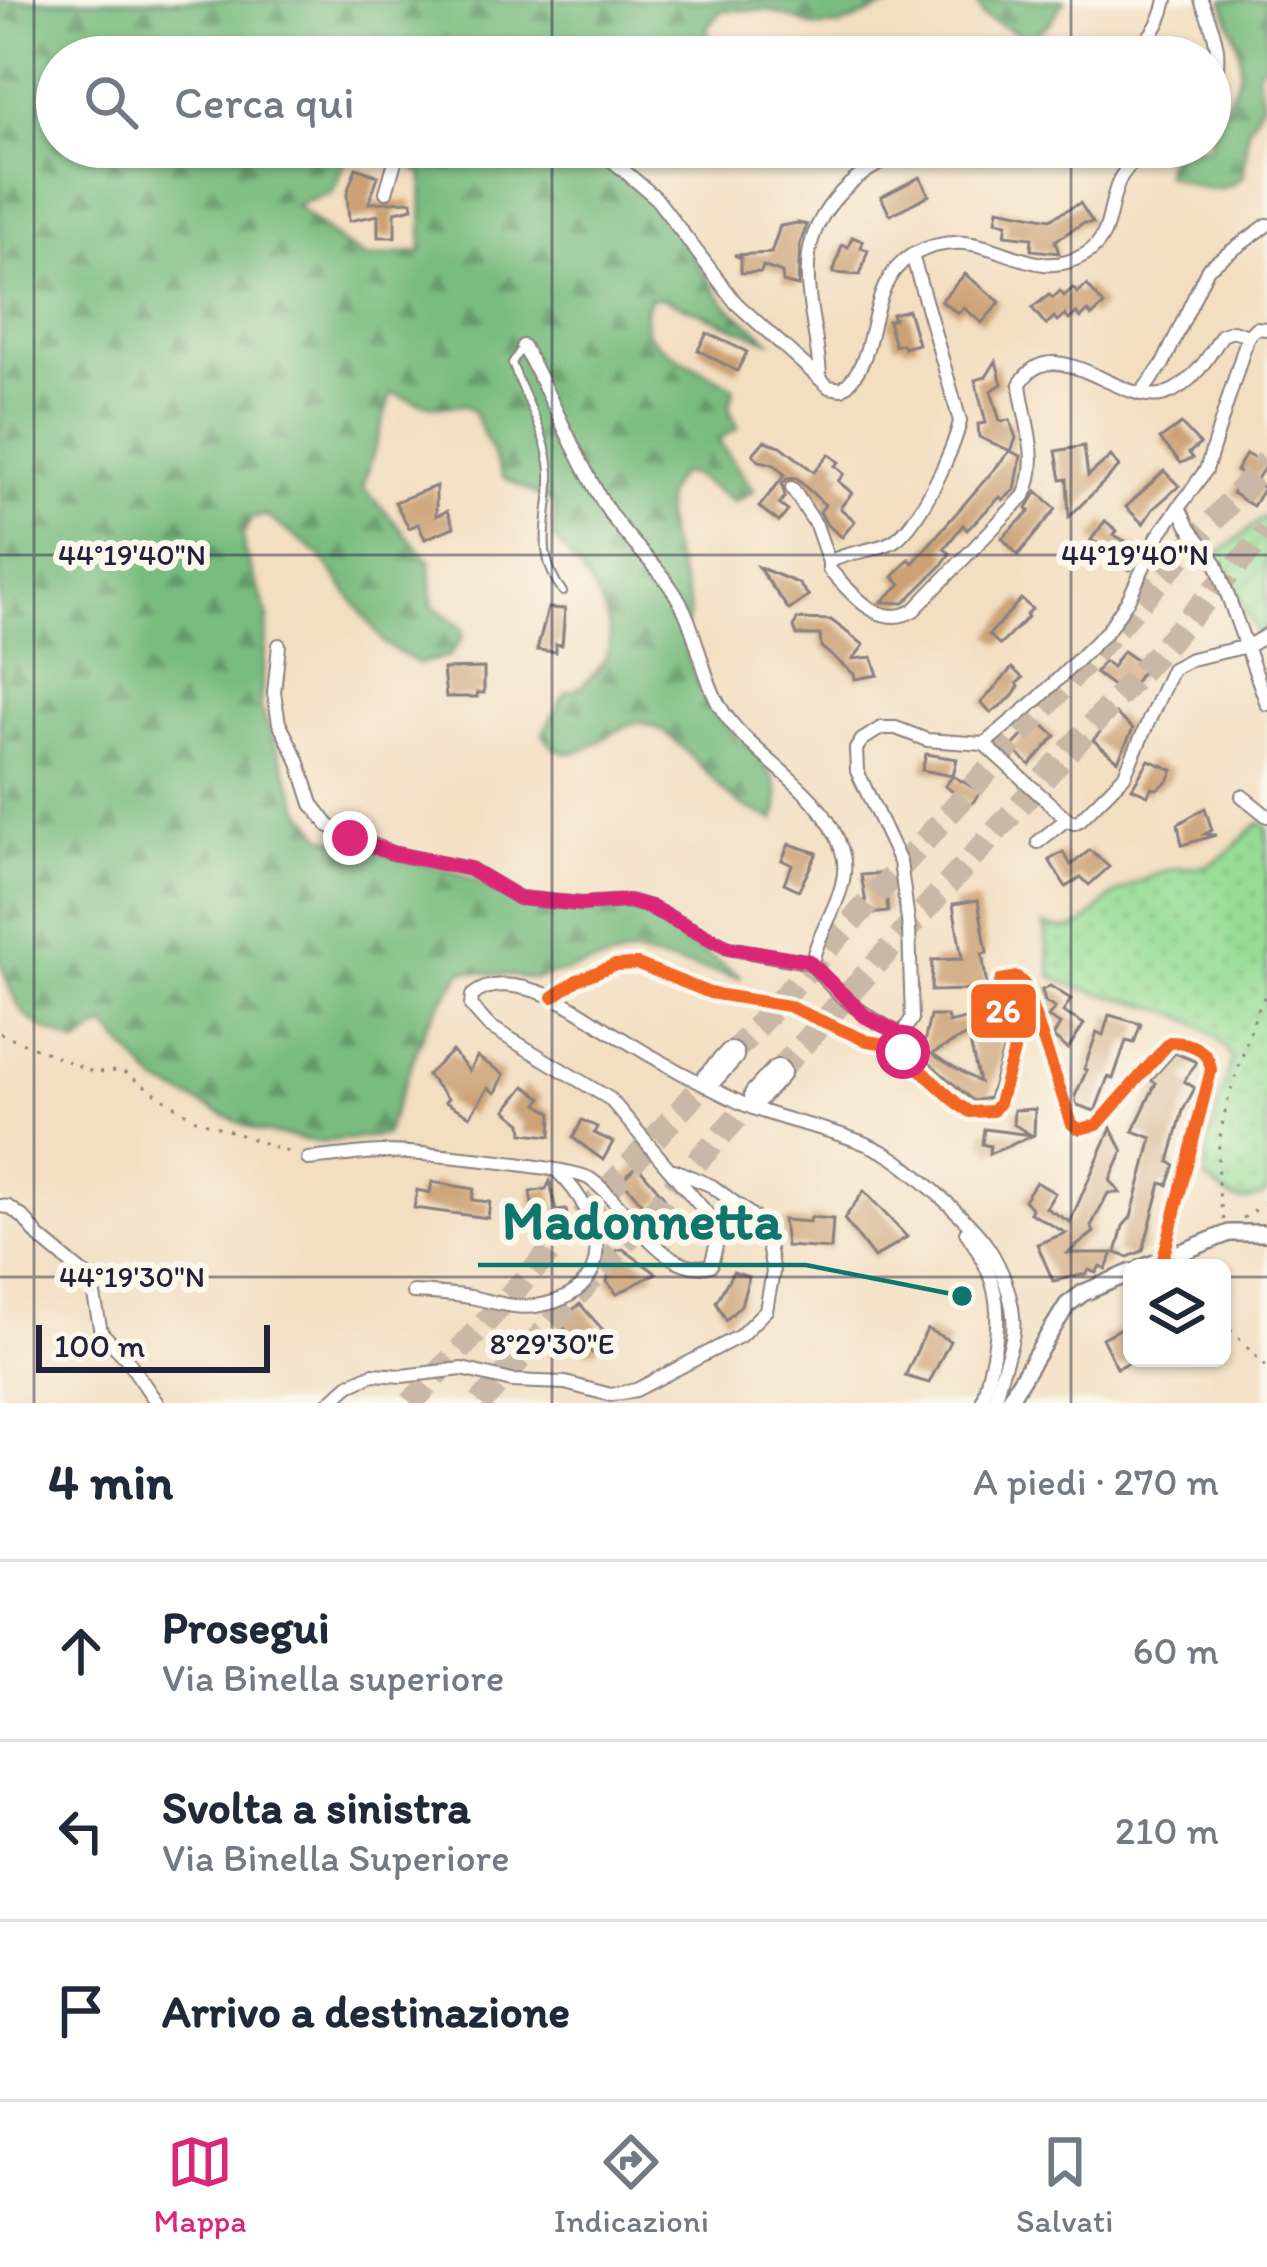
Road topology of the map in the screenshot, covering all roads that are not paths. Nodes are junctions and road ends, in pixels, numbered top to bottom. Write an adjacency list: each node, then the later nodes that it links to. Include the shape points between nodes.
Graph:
1 (1166, 0): 3 (street)
2 (1201, 0): 4 (street)
3 (1150, 36)
4 (1214, 36)
5 (393, 168): 9 (street)
6 (621, 168): 15 (street, via 655,197 736,303)
7 (876, 168): 15 (street, via 837,196 814,235 808,258)
8 (1131, 168): 11 (street, via 1119,181 1097,247 1080,257 1046,267 967,241)
9 (386, 193)
10 (1267, 225): 16 (street, via 1208,268)
11 (912, 255): 15 (street, via 885,283 860,373 842,389); 19 (street, via 960,421 957,442 900,538)
12 (1267, 329): 13 (street)
13 (1248, 336): 16 (street, via 1228,332 1177,388); 18 (street, via 1206,470)
14 (523, 346): 20 (lane, via 512,363 546,452 547,560); 30 (street, via 607,508 684,610 719,704 813,801 842,850 843,875)
15 (820, 379)
16 (1141, 393): 19 (street, via 1069,366 1027,372 1020,384 1033,479 901,618 878,614)
17 (792, 488): 19 (street)
18 (1179, 507): 23 (street, via 1216,563); 25 (street, via 1108,630)
19 (829, 562)
20 (563, 592)
21 (1267, 635): 23 (street)
22 (279, 645): 30 (street, via 279,723 328,826 392,853 470,869 519,898 629,901 728,948)
23 (1248, 646): 24 (street); 28 (street, via 1172,669 1124,776 1080,820)
24 (1267, 704)
25 (984, 744): 28 (street); 32 (street, via 880,728 856,749 857,771 900,862 914,984 912,1019)
26 (1242, 796): 27 (street)
27 (1267, 816)
28 (1066, 819): 29 (street)
29 (1038, 842)
30 (812, 963): 32 (street)
31 (553, 998): 32 (street, via 577,980 627,963 710,993 788,1006 867,1041); 39 (street, via 496,985 479,990 471,1006 489,1027 610,1099); 41 (street, via 746,1105 886,1153)
32 (897, 1040): 43 (street, via 970,1112 993,1111 1014,1051 998,990 1001,980 1018,977 1072,1124 1088,1130 1170,1042 1204,1053 1211,1070)
33 (730, 1055): 35 (highway)
34 (778, 1072): 36 (highway)
35 (710, 1078)
36 (757, 1095)
37 (308, 1159): 38 (street, via 384,1152)
38 (555, 1169): 39 (street, via 588,1177 668,1257 698,1269 716,1254 716,1228); 45 (street, via 590,1216 599,1246 587,1278 571,1292 534,1306)
39 (673, 1170): 47 (street, via 712,1186 754,1218 767,1240 766,1310 740,1336 611,1395 462,1369 373,1374)
40 (0, 1206): 46 (street, via 91,1280 101,1332)
41 (952, 1211): 48 (street, via 983,1258 999,1308); 49 (street, via 989,1249 1011,1303 1013,1332)
42 (1267, 1233): 43 (street, via 1232,1233)
43 (1163, 1259)
44 (1123, 1276): 50 (street, via 1067,1305)
45 (413, 1292)
46 (158, 1403)
47 (329, 1403)
48 (982, 1403)
49 (995, 1403)
50 (1007, 1403)

